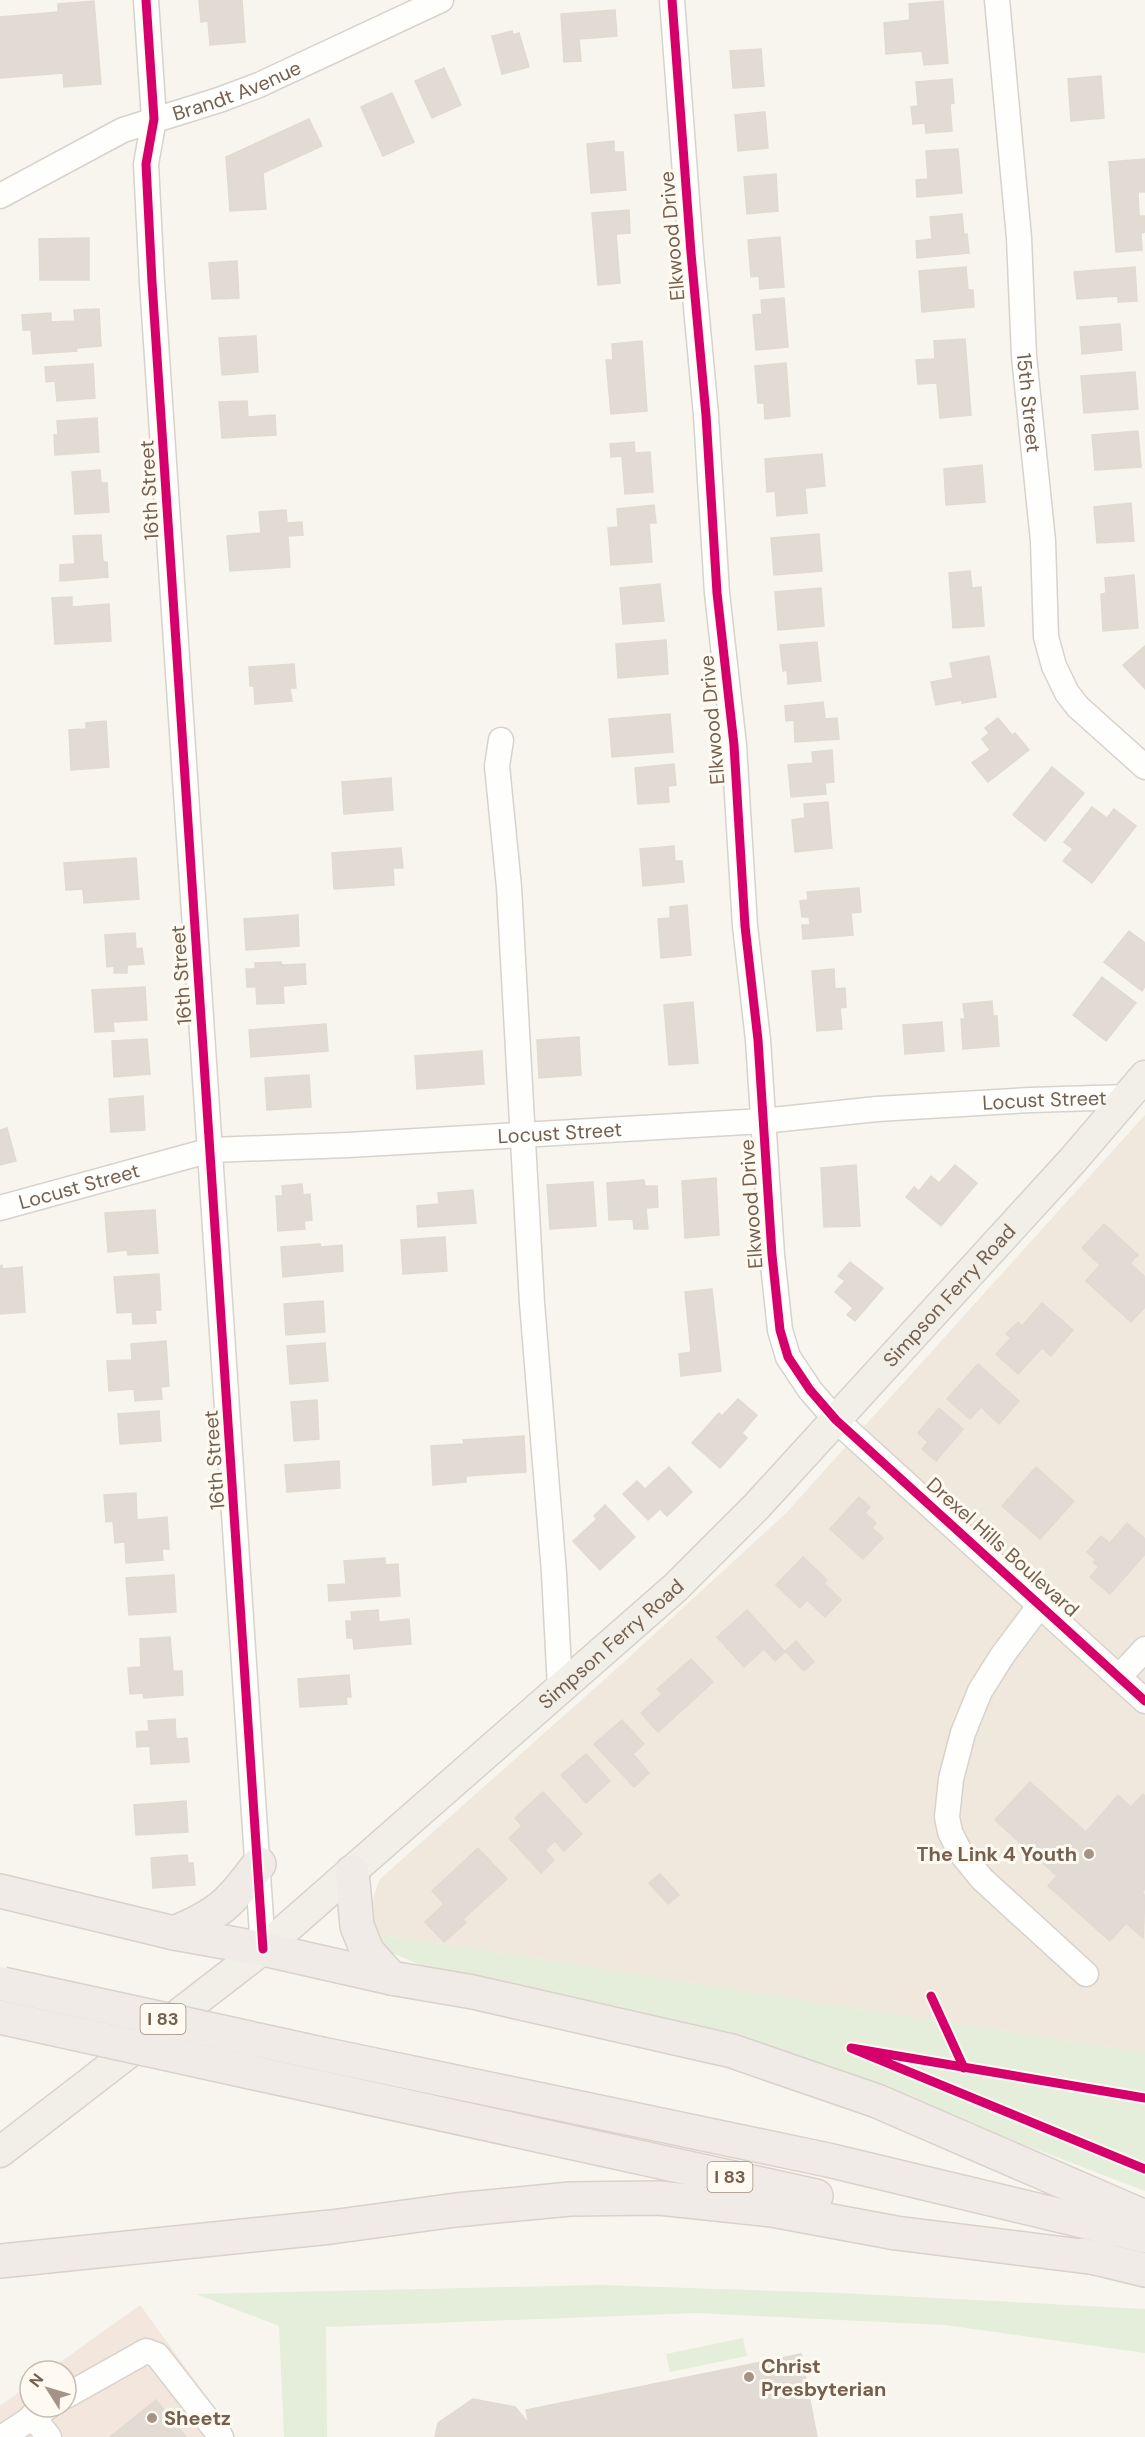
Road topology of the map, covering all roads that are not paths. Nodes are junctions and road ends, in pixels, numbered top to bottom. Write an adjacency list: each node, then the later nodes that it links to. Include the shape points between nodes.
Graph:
1 (146, 0): 5 (street, 16th Street)
2 (441, 0): 5 (street, Brandt Avenue, via 259,85)
3 (672, 0): 10 (street, Elkwood Drive, via 717,592 734,745)
4 (997, 0): 8 (street, 15th Street, via 1041,522 1046,637 1067,693)
5 (154, 119): 6 (street, Brandt Avenue, via 117,133); 12 (street, 16th Street, via 146,164 151,259)
6 (0, 196)
7 (501, 740): 11 (street, via 497,766 509,887)
8 (1145, 767)
9 (1137, 1086): 10 (street, Locust Street, via 1030,1100); 14 (main road, Simpson Ferry Road)
10 (763, 1120): 11 (street, Locust Street); 14 (street, Elkwood Drive, via 780,1330 788,1357)
11 (521, 1134): 12 (street, Locust Street); 18 (street)
12 (211, 1150): 13 (street, Locust Street); 20 (street, 16th Street)
13 (0, 1208)
14 (836, 1420): 15 (street, Drexel Hills Boulevard); 18 (main road, Simpson Ferry Road, via 676,1587)
15 (1040, 1605): 17 (street, Drexel Hills Boulevard); 25 (street, via 980,1691 963,1733 951,1779 947,1817 960,1852 982,1879)
16 (1145, 1649): 17 (street)
17 (1119, 1677): 19 (street, Drexel Hills Boulevard)
18 (560, 1689): 21 (main road, Simpson Ferry Road)
19 (1145, 1701)
20 (259, 1864): 23 (highway, via 217,1912); 24 (street, 16th Street)
21 (352, 1872): 24 (main road, Simpson Ferry Road); 26 (highway, via 357,1926 367,1951)
22 (0, 1891): 23 (highway)
23 (174, 1933): 24 (highway)
24 (263, 1949): 26 (highway); 29 (main road, Simpson Ferry Road)
25 (1086, 1974)
26 (391, 1978): 30 (highway, via 473,1992 732,2050 877,2101)
27 (2, 1984): 31 (highway, I 83, bridge, via 828,2160)
28 (0, 2017): 33 (highway, I 83, bridge)
29 (6, 2148)
30 (1145, 2217)
31 (1145, 2236)
32 (6, 2258): 33 (highway, via 331,2227 547,2201 659,2198 772,2210 896,2233)
33 (1105, 2259): 34 (highway, I 83)
34 (1145, 2270)
35 (78, 2389): 40 (street, via 146,2351 157,2355)
36 (30, 2419): 38 (street)
37 (43, 2419): 39 (street)
38 (3, 2437)
39 (49, 2437)
40 (221, 2437)

